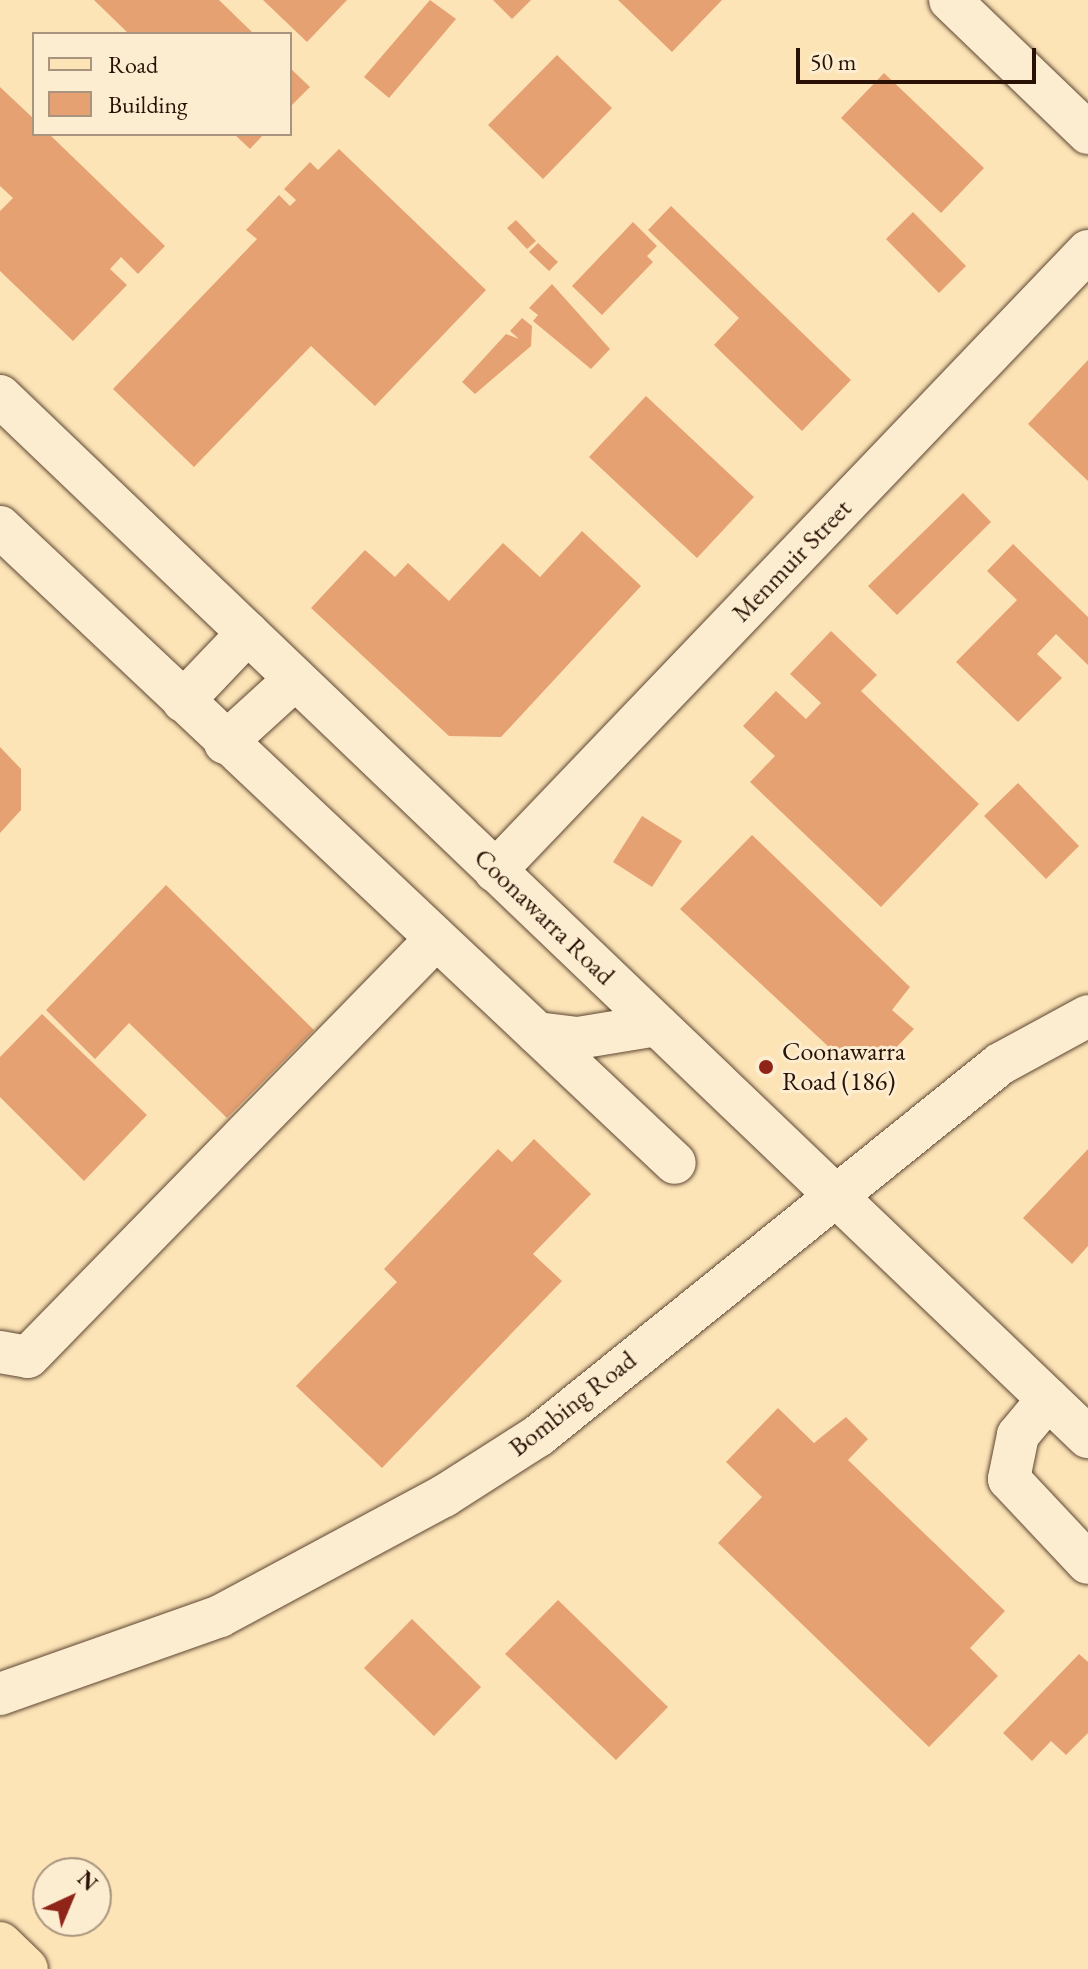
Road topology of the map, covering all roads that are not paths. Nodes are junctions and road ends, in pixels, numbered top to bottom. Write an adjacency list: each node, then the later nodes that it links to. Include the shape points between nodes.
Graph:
1 (950, 0): 2 (street)
2 (1088, 133)
3 (1088, 251): 10 (street, Menmuir Street)
4 (0, 396): 6 (street, Coonawarra Road)
5 (0, 527): 8 (street)
6 (248, 633): 7 (street, Coonawarra Road); 8 (street)
7 (295, 679): 9 (street); 10 (street, Coonawarra Road)
8 (183, 701): 9 (street)
9 (225, 743): 11 (street)
10 (495, 871): 13 (street, Coonawarra Road)
11 (434, 941): 14 (street); 17 (street, via 28,1357)
12 (1088, 1016): 16 (street, Bombing Road, via 1000,1064)
13 (657, 1025): 14 (street, via 578,1038); 16 (street, Coonawarra Road)
14 (537, 1033): 15 (street)
15 (675, 1163)
16 (834, 1192): 18 (street, Coonawarra Road); 21 (street, Bombing Road, via 538,1436 444,1496 220,1616)
17 (0, 1352)
18 (1048, 1399): 19 (street, Coonawarra Road); 20 (street, via 1018,1435 1009,1479)
19 (1088, 1437)
20 (1088, 1563)
21 (0, 1694)
22 (0, 1944): 23 (main road)
23 (26, 1969)

